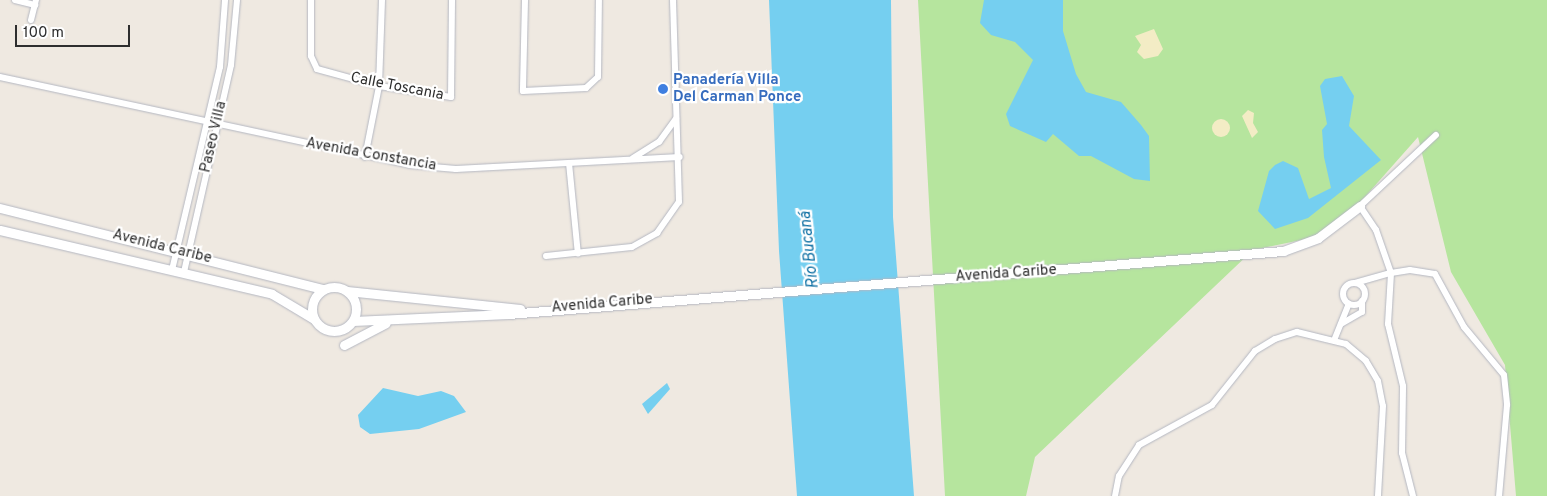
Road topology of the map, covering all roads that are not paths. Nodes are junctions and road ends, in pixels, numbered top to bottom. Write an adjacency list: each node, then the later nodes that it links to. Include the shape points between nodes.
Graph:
1 (15, 0): 10 (street)
2 (225, 0): 15 (street, Paseo Villa, via 220,67)
3 (237, 0): 16 (street, Paseo Villa, via 231,65)
4 (311, 0): 13 (street, Calle Toscania, via 311,56 317,69)
5 (382, 0): 13 (street)
6 (452, 0): 13 (street, Calle Toscania, via 451,97)
7 (526, 0): 8 (street, via 523,91 586,88 598,77)
8 (599, 0)
9 (673, 0): 14 (street)
10 (35, 2): 11 (street)
11 (31, 20)
12 (0, 76): 15 (street, Avenida Constancia)
13 (379, 86): 18 (street)
14 (676, 119): 19 (street); 20 (street, via 659,142)
15 (205, 123): 16 (street, Avenida Constancia); 25 (street, Paseo Villa)
16 (217, 125): 18 (street, Avenida Constancia); 26 (street, Paseo Villa)
17 (1436, 135): 22 (street, Avenida Caribe)
18 (364, 157): 21 (street, Avenida Constancia, via 456,169)
19 (680, 157): 20 (street, Avenida Constancia); 27 (street, via 679,202 657,233 632,247)
20 (632, 158): 21 (street, Avenida Constancia)
21 (569, 163): 27 (street)
22 (1360, 206): 31 (street, via 1376,230); 37 (street, Avenida Caribe, via 1318,238 1283,251)
23 (0, 208): 25 (street, Avenida Caribe)
24 (0, 230): 29 (street, Avenida Caribe)
25 (177, 250): 26 (street, Avenida Caribe); 29 (street, Paseo Villa)
26 (189, 253): 30 (street, Paseo Villa); 33 (street, Avenida Caribe)
27 (578, 254): 28 (street)
28 (546, 256)
29 (172, 270): 30 (street, Avenida Caribe)
30 (184, 272): 38 (street, Avenida Caribe, via 272,294)
31 (1391, 273): 32 (street); 46 (street, via 1388,324 1403,386 1402,453); 47 (street, via 1410,270 1435,274 1464,327 1502,370 1507,396)
32 (1355, 283): 35 (street, via 1364,288); 36 (street, via 1343,291)
33 (323, 289): 34 (street, via 335,286); 38 (street, via 314,299)
34 (347, 291): 37 (street, Avenida Caribe); 39 (street, via 355,302)
35 (1362, 301): 36 (street); 41 (street, via 1362,312)
36 (1349, 304): 41 (street)
37 (535, 311): 40 (street, Avenida Caribe)
38 (314, 319): 39 (street, via 334,331)
39 (353, 321): 40 (street, Avenida Caribe)
40 (394, 321): 43 (street)
41 (1341, 324): 42 (street)
42 (1335, 338): 44 (street, via 1296,332 1264,344 1212,404 1140,445 1122,470); 45 (street, via 1366,361 1380,387 1383,406)
43 (344, 345)
44 (1115, 496)
45 (1378, 496)
46 (1413, 496)
47 (1499, 496)

